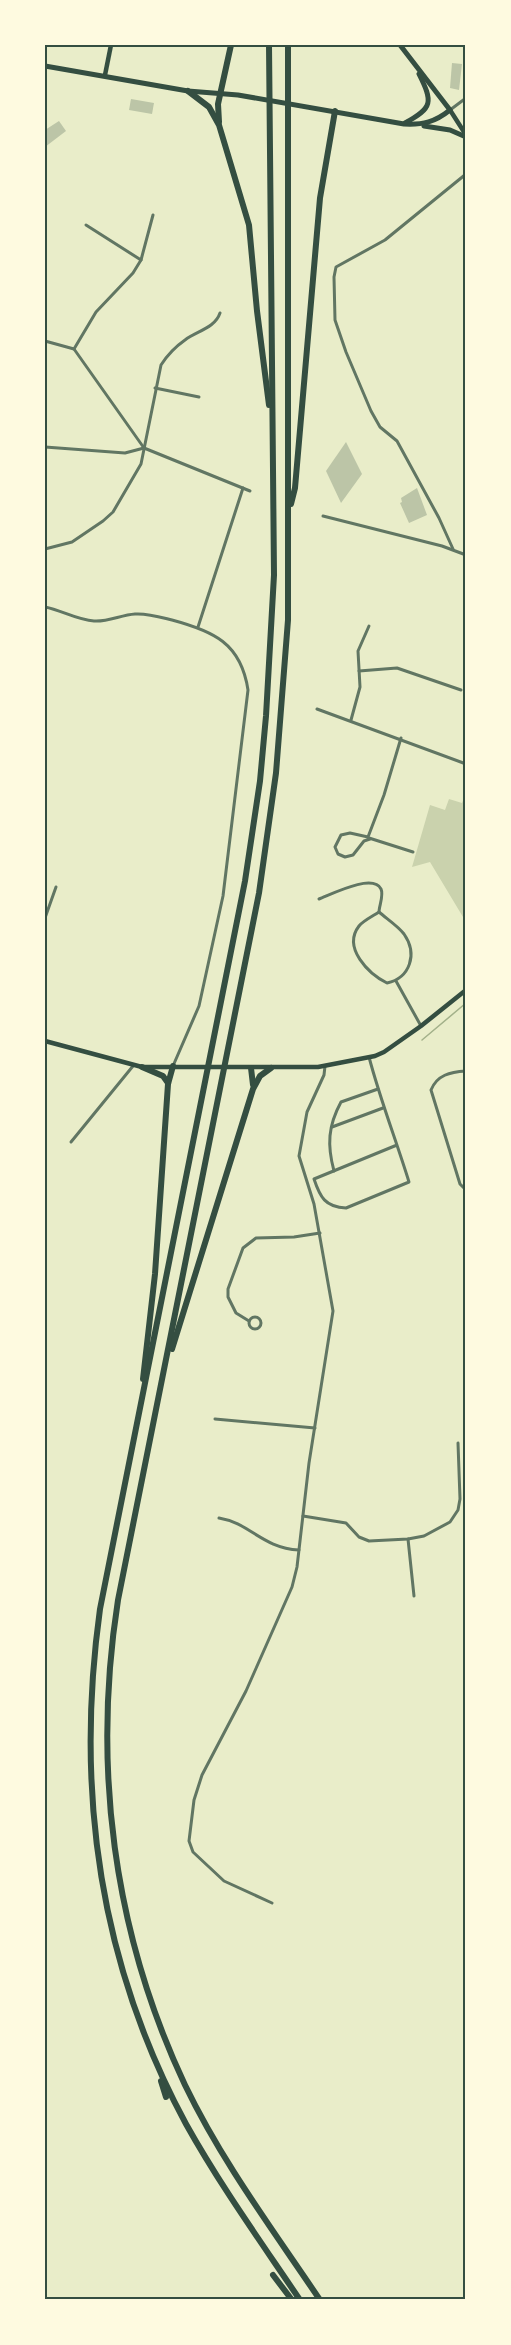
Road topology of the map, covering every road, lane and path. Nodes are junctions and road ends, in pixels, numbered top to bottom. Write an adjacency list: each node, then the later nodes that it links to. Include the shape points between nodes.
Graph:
1 (111, 45): 8 (main road)
2 (231, 45): 10 (highway)
3 (269, 45): 27 (highway)
4 (288, 45): 32 (highway)
5 (400, 45): 6 (main road)
6 (413, 62): 12 (main road); 14 (main road, via 428,92 429,103)
7 (45, 66): 8 (main road)
8 (105, 75): 9 (main road)
9 (188, 91): 10 (main road); 16 (highway, via 209,107)
10 (221, 93): 13 (main road); 16 (highway)
11 (466, 98): 12 (street)
12 (450, 110): 15 (main road, via 433,122); 17 (main road)
13 (335, 111): 14 (main road); 32 (highway, via 320,198 296,488)
14 (404, 124): 15 (main road)
15 (413, 124): 17 (main road)
16 (219, 125): 27 (highway, via 249,225 256,311)
17 (466, 136)
18 (466, 174): 35 (street, via 385,240 336,267 334,277 335,320 365,398 380,427 397,441)
19 (153, 215): 21 (street)
20 (86, 225): 21 (street)
21 (141, 260): 24 (street, via 96,312)
22 (220, 313): 25 (street, via 215,323 168,353)
23 (45, 341): 24 (street)
24 (74, 349): 29 (street)
25 (155, 388): 26 (street); 29 (street)
26 (199, 397)
27 (273, 430): 76 (highway, via 274,575 265,727 247,870)
28 (45, 447): 29 (street, via 125,453)
29 (144, 448): 30 (street); 34 (street, via 141,464 113,512 72,542)
30 (243, 488): 31 (street); 39 (street)
31 (250, 491)
32 (289, 510): 75 (highway, via 287,640 276,773 260,882)
33 (323, 516): 35 (street)
34 (45, 549)
35 (453, 549): 36 (street)
36 (466, 555)
37 (45, 607): 39 (street, via 91,621 137,614)
38 (369, 626): 40 (street, via 358,651)
39 (198, 627): 58 (street, via 224,641 234,652 248,690 224,896 199,1006)
40 (359, 671): 41 (street, via 397,668); 43 (street, via 360,687)
41 (461, 690)
42 (317, 709): 43 (street)
43 (351, 720): 44 (street)
44 (401, 738): 45 (street); 46 (street)
45 (466, 764)
46 (369, 838): 46 (street, via 341,835 335,847 338,854 353,855); 47 (street)
47 (413, 852)
48 (56, 887): 51 (street)
49 (320, 899): 50 (street, via 365,882 375,883 382,894)
50 (379, 912): 52 (street, via 404,934 413,956 410,966); 52 (street, via 359,926 354,940 356,952 374,976 387,983)
51 (45, 918)
52 (396, 981): 54 (street)
53 (466, 990): 54 (main road)
54 (421, 1026): 56 (main road)
55 (45, 1041): 57 (main road)
56 (369, 1057): 59 (main road); 66 (street)
57 (134, 1066): 60 (main road); 69 (street)
58 (173, 1066): 60 (main road); 61 (main road); 64 (highway)
59 (325, 1066): 62 (main road); 73 (street, via 307,1112 299,1156)
60 (142, 1067): 64 (highway, via 163,1076)
61 (251, 1068): 62 (main road); 65 (highway)
62 (271, 1068): 65 (highway, via 260,1076)
63 (466, 1071): 72 (street, via 443,1075 434,1081 431,1090 460,1184)
64 (168, 1084): 76 (highway, via 155,1274)
65 (253, 1089): 75 (highway)
66 (378, 1089): 67 (street); 68 (street, via 341,1102)
67 (383, 1108): 68 (street); 70 (street)
68 (332, 1127): 71 (street, via 328,1148)
69 (71, 1142)
70 (397, 1145): 71 (street); 71 (street, via 409,1182 346,1208 325,1203 314,1179)
71 (334, 1171)
72 (466, 1190)
73 (320, 1233): 74 (street, via 256,1238 243,1248 228,1297 236,1313); 78 (street, via 333,1311)
74 (249, 1321): 74 (street, via 254,1329 261,1326 258,1317)
75 (167, 1363): 91 (highway, via 118,1600 108,1676 108,1791 116,1868 143,1980 186,2087 223,2154)
76 (140, 1412): 86 (highway, via 100,1609 91,1684 89,1760 95,1835 108,1911 127,1983)
77 (215, 1419): 78 (street)
78 (315, 1428): 80 (street)
79 (458, 1443): 82 (street, via 458,1510 446,1525)
80 (303, 1516): 82 (street, via 346,1523 359,1537 369,1541); 83 (street)
81 (219, 1518): 83 (street, via 275,1546)
82 (408, 1539): 84 (street)
83 (299, 1550): 85 (street, via 289,1594 246,1691 200,1780 189,1838 193,1852 216,1874)
84 (414, 1596)
85 (272, 1903)
86 (153, 2055): 87 (highway); 90 (highway, via 203,2153)
87 (166, 2097)
88 (273, 2275): 89 (highway)
89 (292, 2300)
90 (300, 2300)
91 (320, 2300)

